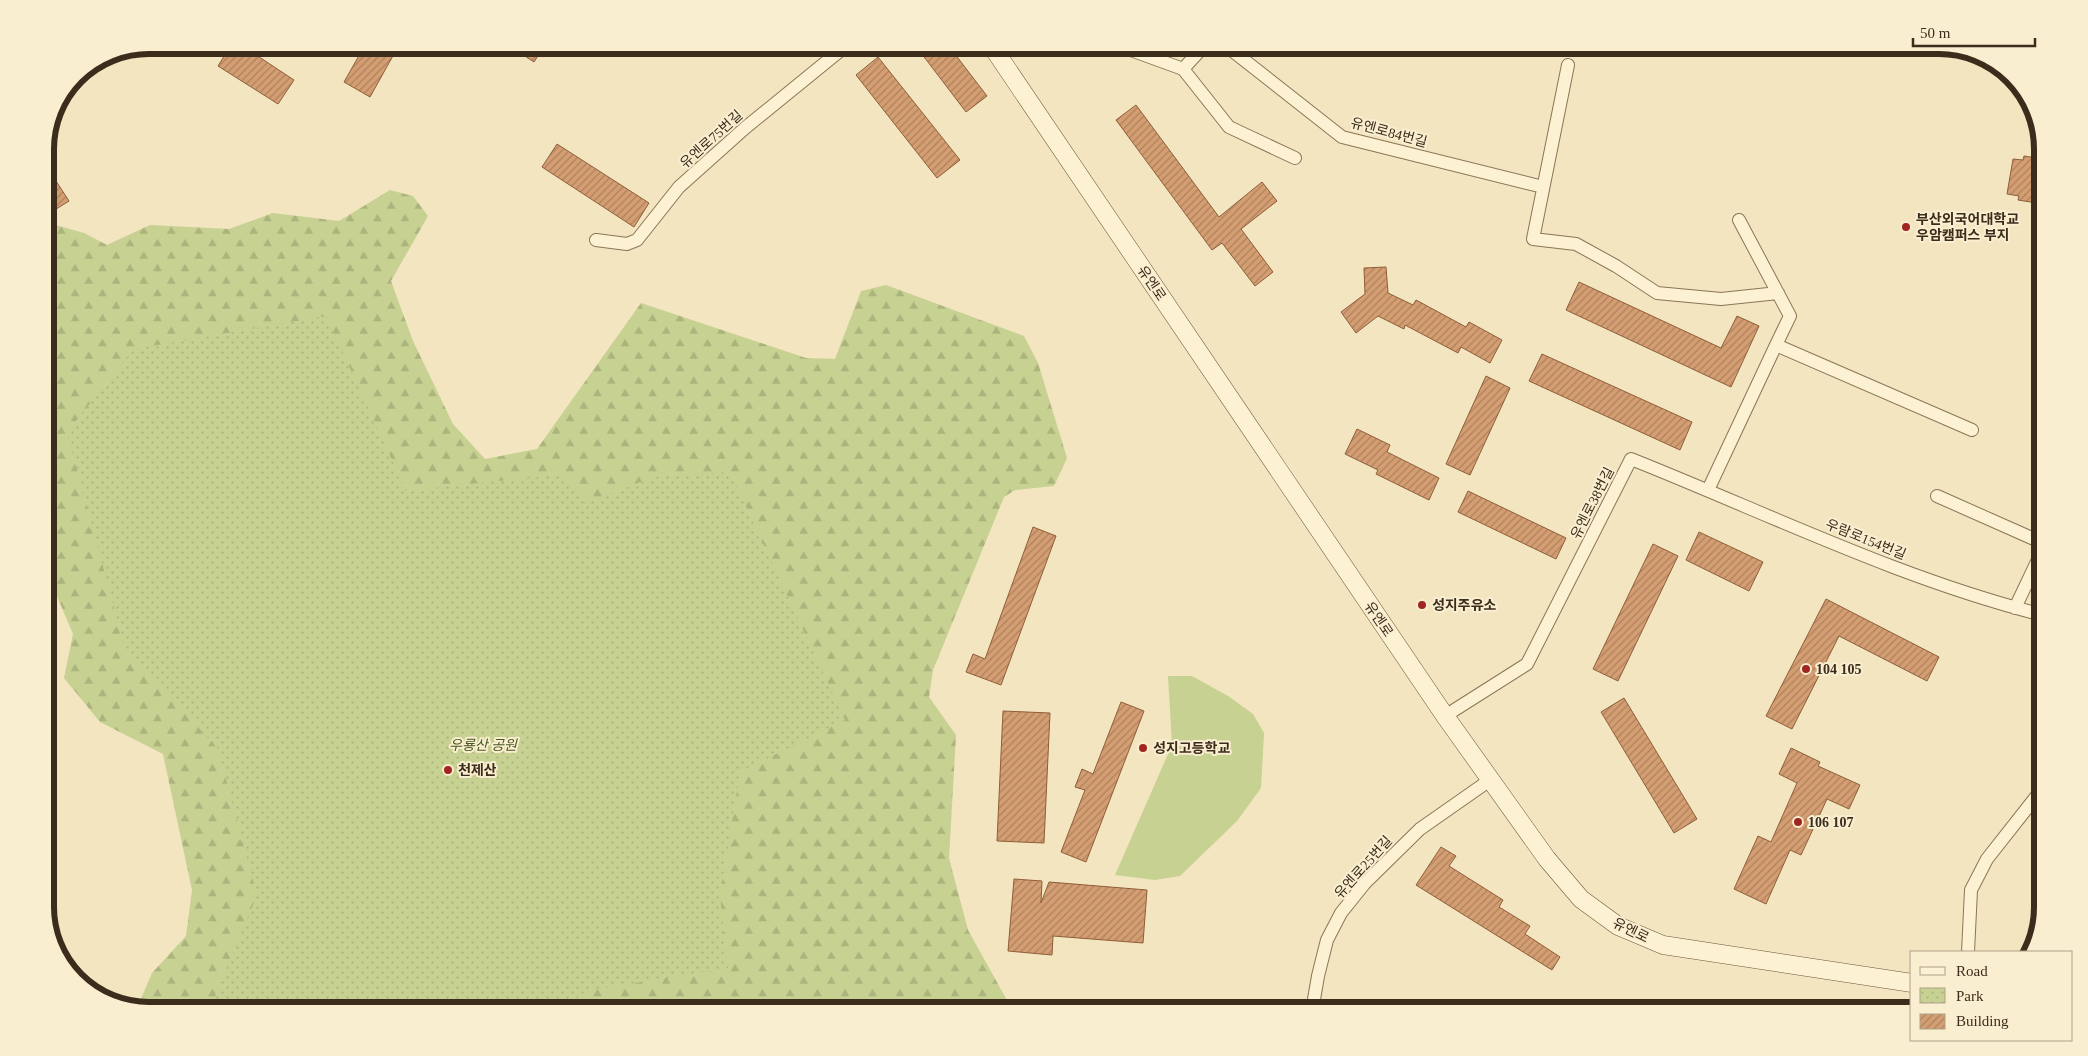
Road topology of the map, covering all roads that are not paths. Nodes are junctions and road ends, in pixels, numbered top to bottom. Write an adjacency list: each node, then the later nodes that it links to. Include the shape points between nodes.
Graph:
1 (836, 54): 11 (street, 유엔로75번길, via 745,128 679,188 637,240 627,244)
2 (997, 54): 21 (main road, 유엔로)
3 (1141, 54): 7 (street)
4 (1196, 54): 7 (street)
5 (1236, 54): 9 (street, 유엔로84번길, via 1342,137)
6 (1568, 65): 9 (street)
7 (1182, 69): 8 (street, via 1229,128)
8 (1295, 158)
9 (1543, 187): 12 (street, via 1532,239 1576,244 1657,293 1720,298)
10 (1739, 220): 12 (street)
11 (596, 240)
12 (1778, 293): 13 (street, via 1790,316)
13 (1776, 345): 14 (street); 15 (street)
14 (1972, 430)
15 (1708, 490): 19 (street, 우람로154번길, via 1898,569); 21 (street, 유엔로38번길, via 1631,459 1527,664)
16 (1937, 496): 17 (street)
17 (2034, 540)
18 (2034, 568): 19 (street)
19 (2015, 608): 20 (street, 우람로154번길)
20 (2034, 613)
21 (1445, 716): 22 (main road, 유엔로)
22 (1490, 780): 25 (main road, 유엔로, via 1547,859 1581,899 1618,926 1663,945); 26 (street, 유엔로25번길, via 1420,828 1365,883 1341,913 1327,940)
23 (2034, 799): 24 (street, via 1987,859 1970,890)
24 (1968, 951)
25 (1910, 983)
26 (1314, 1002)

